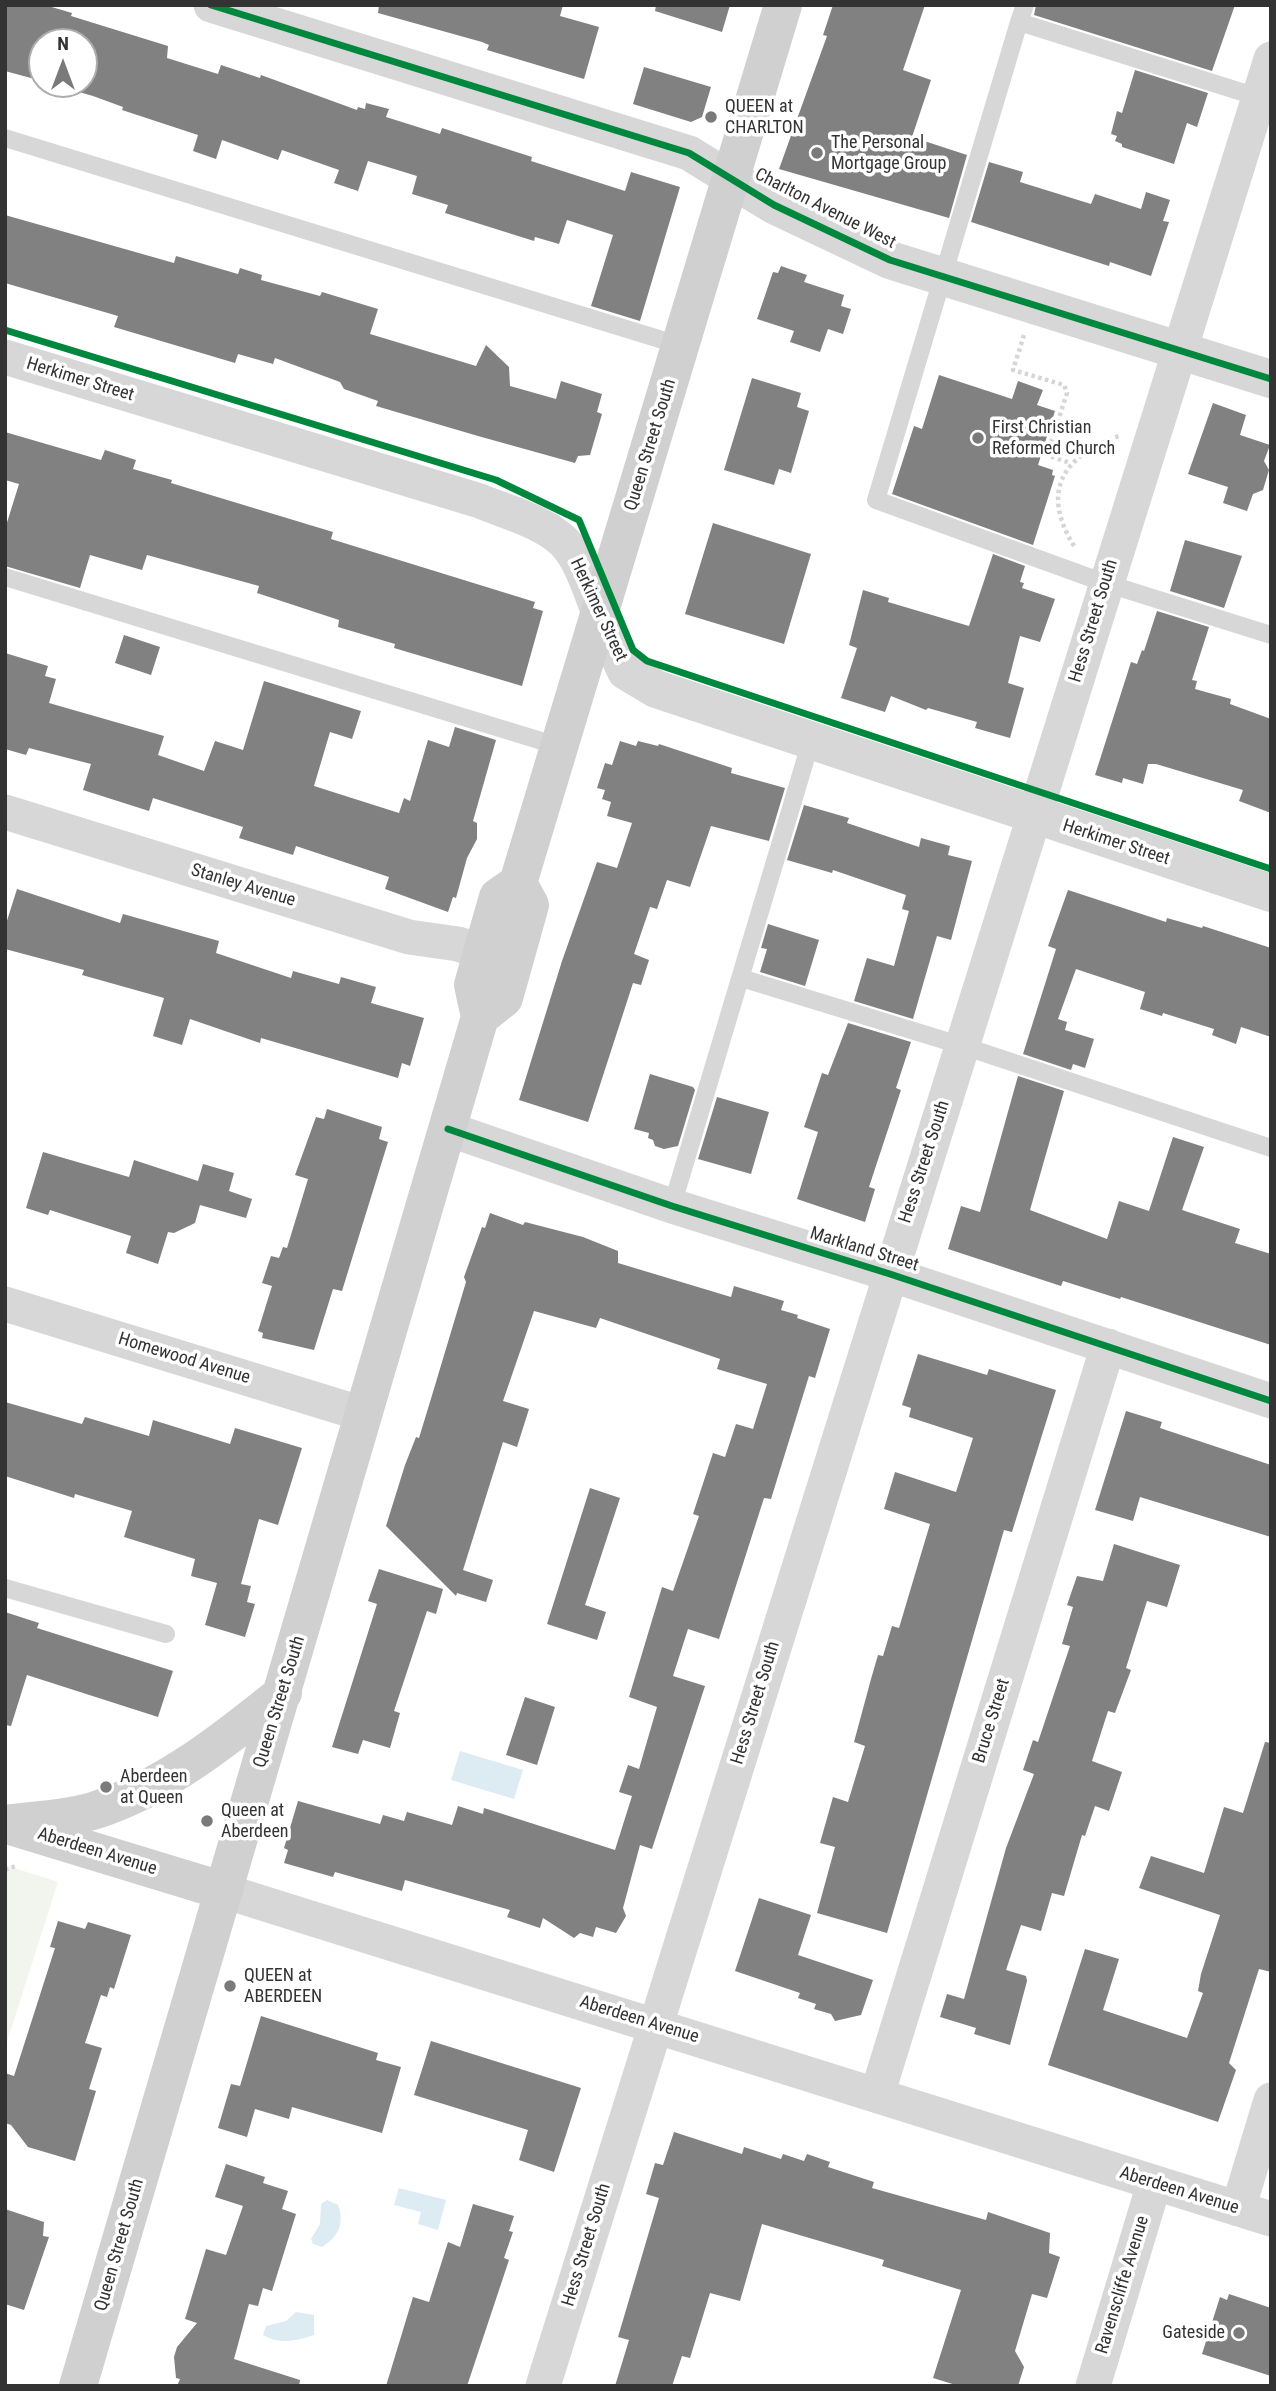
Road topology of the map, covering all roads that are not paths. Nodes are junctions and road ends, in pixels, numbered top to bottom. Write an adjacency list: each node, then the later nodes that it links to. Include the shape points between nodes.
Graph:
1 (211, 5): 7 (street, Charlton Avenue West, via 689,153)
2 (783, 5): 7 (main road, Queen Street South)
3 (1022, 14): 5 (lane); 8 (lane)
4 (1271, 60): 5 (street, Hess Street South)
5 (1265, 99): 10 (street, Hess Street South)
6 (5, 138): 9 (lane)
7 (732, 179): 8 (street, Charlton Avenue West, via 774,205 890,260); 9 (main road, Queen Street South)
8 (946, 276): 10 (street, Charlton Avenue West); 14 (lane, via 876,500)
9 (682, 346): 15 (main road, Queen Street South)
10 (1180, 348): 12 (street, Charlton Avenue West); 14 (street, Hess Street South)
11 (5, 357): 15 (street, Herkimer Street, via 493,506 564,541)
12 (1271, 379)
13 (5, 577): 18 (lane)
14 (1107, 578): 16 (lane); 20 (street, Hess Street South)
15 (599, 613): 17 (street, Herkimer Street, via 626,671 640,682); 18 (main road, Queen Street South)
16 (1271, 635)
17 (811, 741): 20 (street, Herkimer Street); 24 (lane)
18 (558, 746): 21 (main road, Queen Street South)
19 (5, 813): 23 (street, Stanley Avenue, via 409,937)
20 (1032, 816): 22 (street, Herkimer Street); 26 (street, Hess Street South)
21 (518, 883): 23 (main road, Queen Street South, via 498,897); 25 (main road, via 530,905 504,998)
22 (1271, 893)
23 (483, 952): 25 (main road, Queen Street South, via 473,985)
24 (741, 978): 26 (lane); 29 (lane)
25 (480, 1017): 27 (main road, Queen Street South)
26 (962, 1046): 28 (lane); 30 (street, Hess Street South)
27 (448, 1129): 29 (street, Markland Street); 34 (main road, Queen Street South)
28 (1271, 1148)
29 (672, 1206): 30 (street, Markland Street)
30 (890, 1274): 32 (street, Markland Street); 40 (street, Hess Street South)
31 (5, 1304): 34 (street, Homewood Avenue)
32 (1108, 1346): 33 (street, Markland Street); 41 (street, Bruce Street)
33 (1271, 1401)
34 (363, 1414): 37 (main road, Queen Street South)
35 (5, 1588): 36 (lane)
36 (166, 1633)
37 (283, 1693): 38 (main road, via 223,1741 130,1795 95,1811); 39 (main road, Queen Street South)
38 (5, 1824): 39 (main road, Aberdeen Avenue)
39 (224, 1891): 40 (street, Aberdeen Avenue); 46 (main road, Queen Street South)
40 (656, 2025): 41 (street, Aberdeen Avenue); 47 (street, Hess Street South)
41 (877, 2095): 43 (street, Aberdeen Avenue)
42 (1271, 2100): 44 (street)
43 (1154, 2184): 44 (street, Aberdeen Avenue); 48 (street, Ravenscliffe Avenue)
44 (1238, 2209): 45 (street, Aberdeen Avenue)
45 (1271, 2220)
46 (78, 2386)
47 (543, 2386)
48 (1093, 2386)

